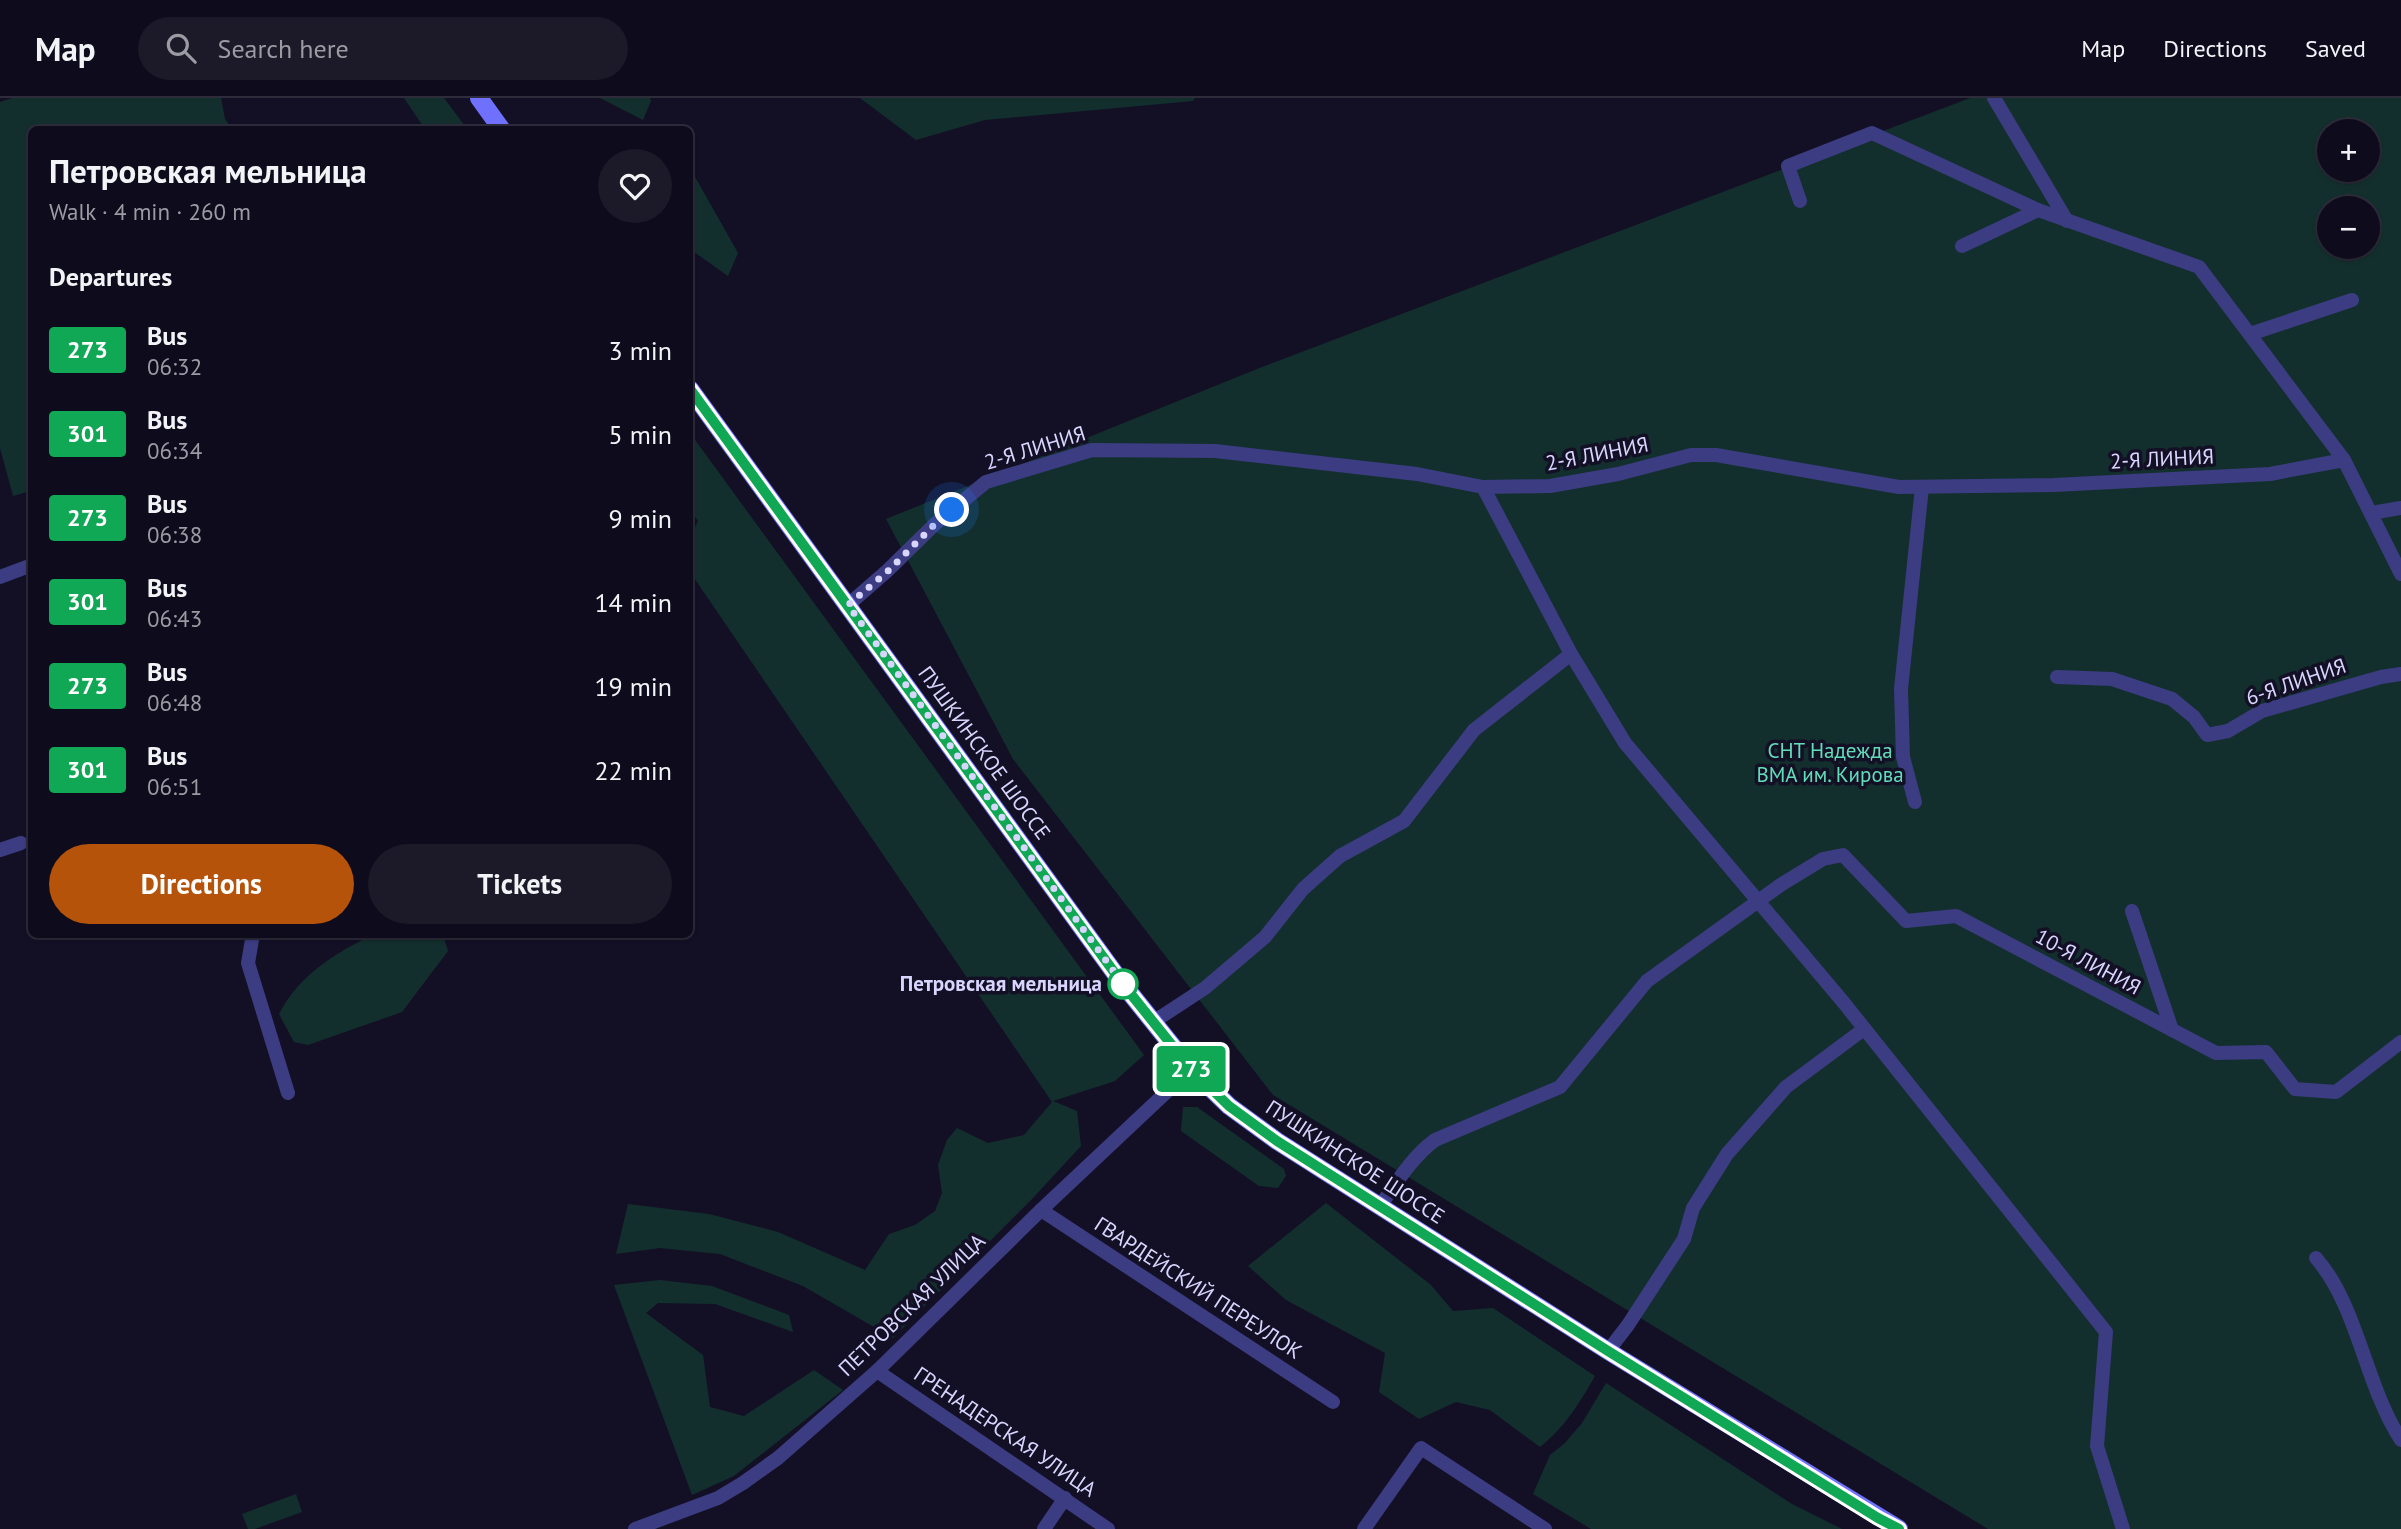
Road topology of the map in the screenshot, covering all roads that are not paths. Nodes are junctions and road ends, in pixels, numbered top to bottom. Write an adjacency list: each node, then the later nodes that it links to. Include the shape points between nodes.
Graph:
1 (479, 98): 3 (main road)
2 (1994, 98): 6 (street)
3 (499, 126)
4 (1800, 201): 5 (street, via 1788,166 1872,133)
5 (2038, 210): 6 (street); 7 (street)
6 (2067, 220): 9 (street, via 2199,267)
7 (1962, 246)
8 (2352, 300): 9 (street)
9 (2249, 334): 11 (street)
10 (693, 393): 19 (main road, ПУШКИНСКОЕ ШОССЕ)
11 (2344, 460): 13 (street, 2-Я ЛИНИЯ, via 2270,474); 15 (street)
12 (1483, 487): 13 (street, 2-Я ЛИНИЯ, via 1550,486 1691,455 1717,455 1899,488); 19 (street, 2-Я ЛИНИЯ, via 1417,474 1215,451 1092,450 986,482); 20 (street)
13 (1922, 487): 23 (street, via 1901,689 1903,757)
14 (2401, 508): 15 (street)
15 (2371, 513): 17 (street)
16 (28, 566): 18 (street)
17 (2401, 574)
18 (0, 577)
19 (848, 605): 29 (main road, ПУШКИНСКОЕ ШОССЕ)
20 (1571, 654): 26 (street, via 1625,743); 29 (street, via 1474,730 1404,821 1340,856 1303,889 1265,937 1205,988)
21 (2401, 674): 22 (street, 6-Я ЛИНИЯ, via 2262,711 2228,731 2207,735 2172,699 2112,679)
22 (2057, 677)
23 (1915, 802)
24 (21, 843): 25 (street)
25 (0, 850)
26 (1759, 901): 30 (street); 31 (street, 10-Я ЛИНИЯ, via 1823,859 1843,855 1906,921 1956,916); 35 (street, via 1647,981 1560,1087 1435,1140 1406,1169)
27 (2132, 911): 31 (street)
28 (252, 938): 34 (street, via 248,962)
29 (1153, 1022): 33 (main road, ПУШКИНСКОЕ ШОССЕ)
30 (1864, 1029): 38 (street, via 1786,1087 1727,1154 1693,1208 1684,1239); 49 (street, via 2106,1332 2097,1446)
31 (2172, 1030): 32 (street, 10-Я ЛИНИЯ, via 2216,1053 2266,1052 2295,1089 2336,1092)
32 (2401, 1042)
33 (1191, 1069): 35 (main road, ПУШКИНСКОЕ ШОССЕ, via 1229,1106 1277,1141); 36 (street, ПЕТРОВСКАЯ УЛИЦА)
34 (288, 1093)
35 (1380, 1206): 38 (main road, ПУШКИНСКОЕ ШОССЕ)
36 (1041, 1210): 39 (street, ПЕТРОВСКАЯ УЛИЦА); 40 (street, ГВАРДЕЙСКИЙ ПЕРЕУЛОК)
37 (2316, 1258): 41 (street, via 2343,1304 2389,1422)
38 (1608, 1351): 48 (main road, ПУШКИНСКОЕ ШОССЕ)
39 (877, 1371): 42 (street, ГРЕНАДЕРСКАЯ УЛИЦА); 43 (street, ПЕТРОВСКАЯ УЛИЦА, via 743,1483 697,1507)
40 (1333, 1402)
41 (2401, 1440)
42 (1065, 1499): 44 (street); 45 (street, ГРЕНАДЕРСКАЯ УЛИЦА)
43 (635, 1529)
44 (1044, 1529)
45 (1108, 1529)
46 (1364, 1529): 47 (street, via 1421,1448)
47 (1545, 1529)
48 (1899, 1529)
49 (2123, 1529)

